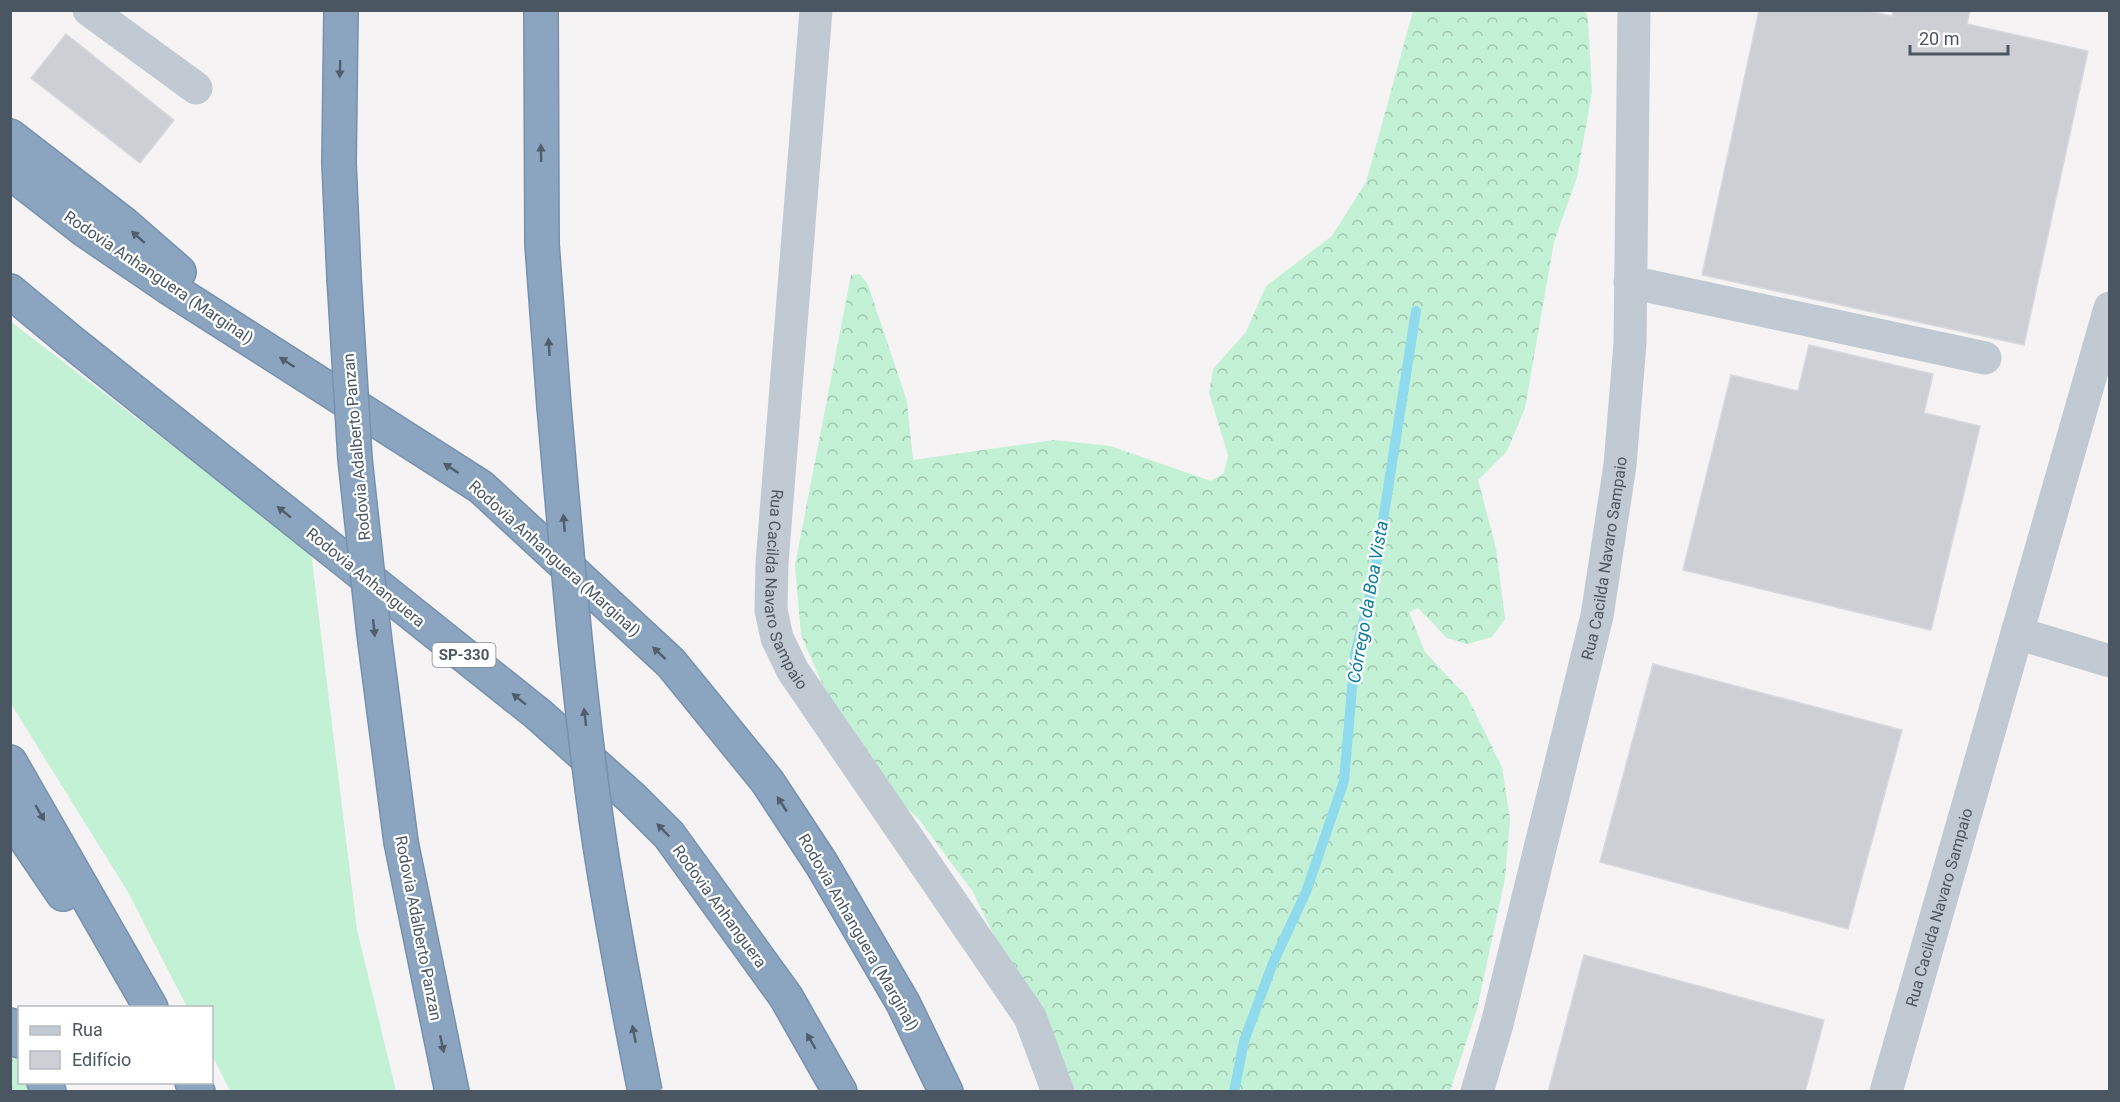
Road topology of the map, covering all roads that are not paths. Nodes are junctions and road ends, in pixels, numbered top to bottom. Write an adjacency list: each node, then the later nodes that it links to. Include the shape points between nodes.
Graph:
1 (89, 10): 6 (street)
2 (341, 10): 22 (highway, Rodovia Adalberto Panzan, one-way to 22, bridge, via 339,163 355,459 401,842)
3 (541, 10): 23 (highway, one-way to 3, bridge, via 596,818 570,584 542,244)
4 (816, 10): 26 (street, Rua Cacilda Navaro Sampaio, via 772,563 771,609 777,638 794,671 1030,1017)
5 (1634, 10): 9 (street, Rua Cacilda Navaro Sampaio)
6 (196, 88)
7 (11, 136): 12 (highway, one-way to 7, via 124,224)
8 (10, 172): 12 (highway, Rodovia Anhanguera (Marginal), via 86,231)
9 (1630, 282): 13 (street); 27 (street, Rua Cacilda Navaro Sampaio, via 1630,343 1620,465 1597,616)
10 (10, 291): 24 (highway, Rodovia Anhanguera / SP-330, one-way to 10, via 786,997 669,835 633,799 538,714)
11 (2109, 308): 14 (street, Rua Cacilda Navaro Sampaio)
12 (243, 333): 25 (highway, Rodovia Anhanguera (Marginal), one-way to 12, via 903,1003 821,863 767,781 671,663 481,487)
13 (1985, 358)
14 (2016, 633): 15 (street); 28 (street, Rua Cacilda Navaro Sampaio)
15 (2109, 661)
16 (10, 762): 19 (highway, one-way to 19)
17 (10, 816): 18 (highway)
18 (140, 1006)
19 (150, 1006)
20 (10, 1025): 21 (highway)
21 (18, 1038)
22 (452, 1092)
23 (645, 1092)
24 (840, 1092)
25 (946, 1092)
26 (1058, 1092)
27 (1477, 1092)
28 (1886, 1092)

